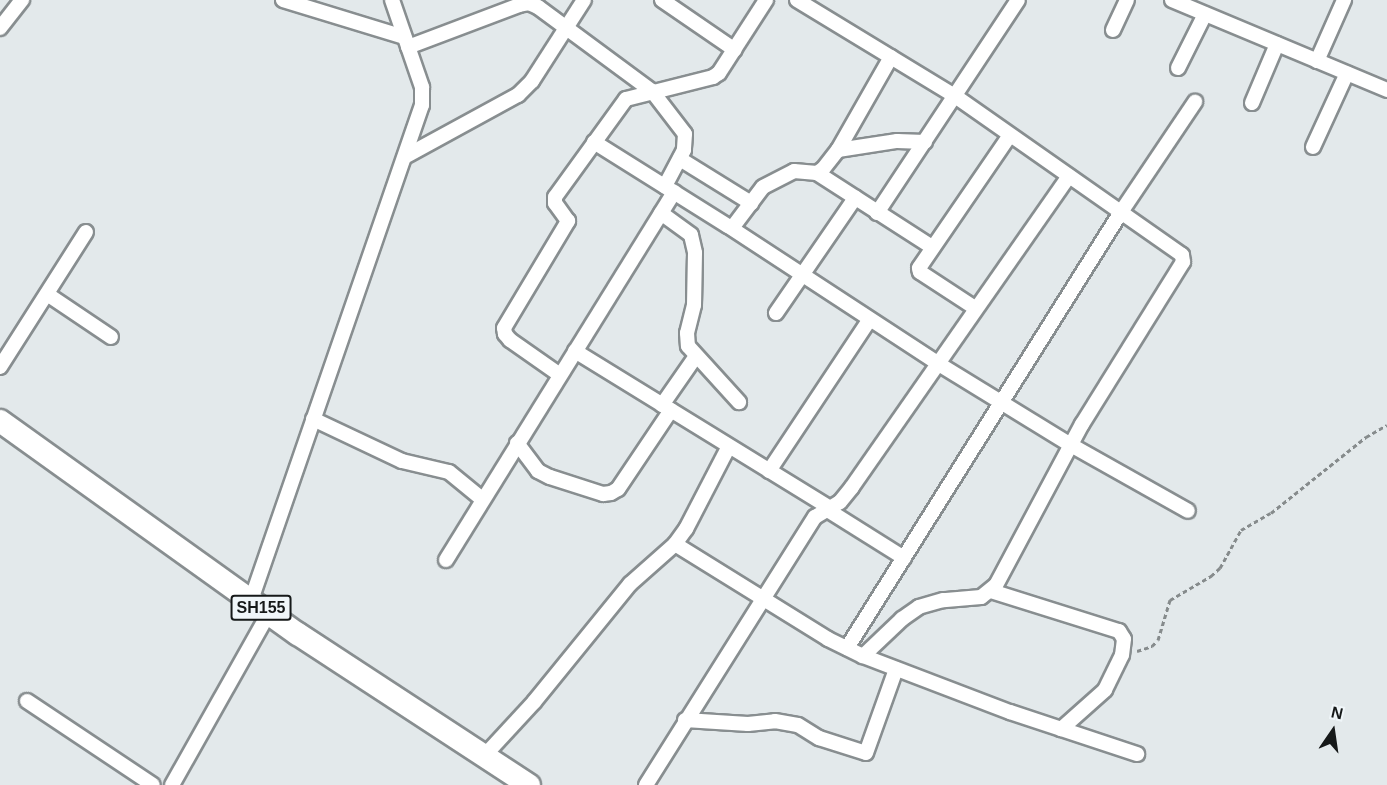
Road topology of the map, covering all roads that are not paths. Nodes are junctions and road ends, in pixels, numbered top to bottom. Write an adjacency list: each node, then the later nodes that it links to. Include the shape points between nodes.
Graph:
1 (22, 0): 13 (street)
2 (284, 0): 16 (street)
3 (392, 0): 16 (street)
4 (584, 0): 14 (street)
5 (662, 0): 18 (street)
6 (766, 0): 18 (street)
7 (797, 0): 19 (street)
8 (1018, 0): 25 (street)
9 (1127, 0): 15 (street)
10 (1172, 0): 12 (street)
11 (1344, 0): 20 (street)
12 (1205, 14): 17 (street); 21 (street)
13 (0, 28)
14 (566, 28): 16 (street, via 529,3); 24 (street); 33 (street, via 532,81 518,94)
15 (1113, 30)
16 (406, 42): 33 (street, via 422,87 422,105)
17 (1277, 44): 20 (street); 27 (street)
18 (735, 50): 24 (street, via 713,77)
19 (891, 57): 25 (street); 32 (street)
20 (1317, 61): 22 (street)
21 (1178, 68)
22 (1347, 73): 23 (street); 31 (street)
23 (1387, 90)
24 (652, 91): 29 (street, via 626,99); 34 (street, via 685,134)
25 (955, 96): 28 (street); 30 (street)
26 (1195, 102): 40 (street)
27 (1252, 103)
28 (1010, 135): 36 (street); 45 (street)
29 (594, 142): 37 (street); 56 (street, via 555,197 568,221 504,328 510,340)
30 (925, 142): 32 (street, via 897,141); 42 (street)
31 (1313, 147)
32 (838, 150): 35 (street)
33 (406, 156): 60 (street)
34 (680, 159): 37 (street); 39 (street)
35 (817, 173): 38 (street); 39 (street, via 794,171 763,187)
36 (1069, 176): 40 (street); 48 (street)
37 (670, 189): 41 (street); 43 (street)
38 (855, 198): 42 (street); 46 (street)
39 (751, 203): 43 (street)
40 (1121, 212): 58 (street); 64 (street, via 1182,255 1183,262)
41 (661, 213): 52 (street); 53 (street, via 691,235 695,292 687,346)
42 (877, 213): 45 (street)
43 (732, 228): 46 (street)
44 (87, 232): 47 (street)
45 (932, 247): 48 (street, via 920,264 920,272)
46 (804, 275): 49 (street); 50 (street)
47 (47, 294): 51 (street); 55 (street)
48 (975, 308): 54 (street)
49 (776, 313)
50 (870, 319): 54 (street); 66 (street)
51 (111, 337)
52 (575, 351): 56 (street); 59 (street)
53 (696, 356): 57 (street); 59 (street)
54 (937, 363): 58 (street); 68 (street, via 852,487)
55 (0, 367)
56 (560, 375): 63 (street)
57 (739, 402)
58 (1002, 402): 64 (street); 71 (street)
59 (667, 408): 63 (street, via 618,489 611,493 603,494 538,471); 65 (street)
60 (313, 419): 67 (street, via 402,461 449,472); 75 (street)
61 (0, 422): 75 (main road, SH155)
62 (0, 430): 75 (main road, SH155)
63 (517, 444): 67 (street)
64 (1071, 445): 69 (street); 73 (street)
65 (729, 446): 66 (street); 70 (street)
66 (769, 471): 68 (street)
67 (482, 499): 72 (street)
68 (828, 509): 71 (street); 74 (street, via 815,517)
69 (1188, 511)
70 (675, 544): 74 (street); 82 (street, via 630,584 534,702)
71 (904, 558): 76 (street)
72 (446, 560)
73 (991, 591): 77 (street, via 981,597 943,600 919,607); 81 (street, via 1119,631 1124,639 1122,655 1105,690)
74 (765, 598): 76 (street); 80 (street)
75 (255, 608): 82 (main road, SH155); 85 (street); 86 (main road, SH155)
76 (847, 648): 77 (street)
77 (863, 656): 78 (street)
78 (896, 669): 80 (street, via 866,753 819,738 798,725); 81 (street)
79 (27, 701): 84 (street)
80 (686, 720): 88 (street)
81 (1061, 729): 83 (street)
82 (484, 754): 87 (main road, SH155)
83 (1137, 754)
84 (153, 785)
85 (172, 785)
86 (510, 785)
87 (529, 785)
88 (645, 785)

